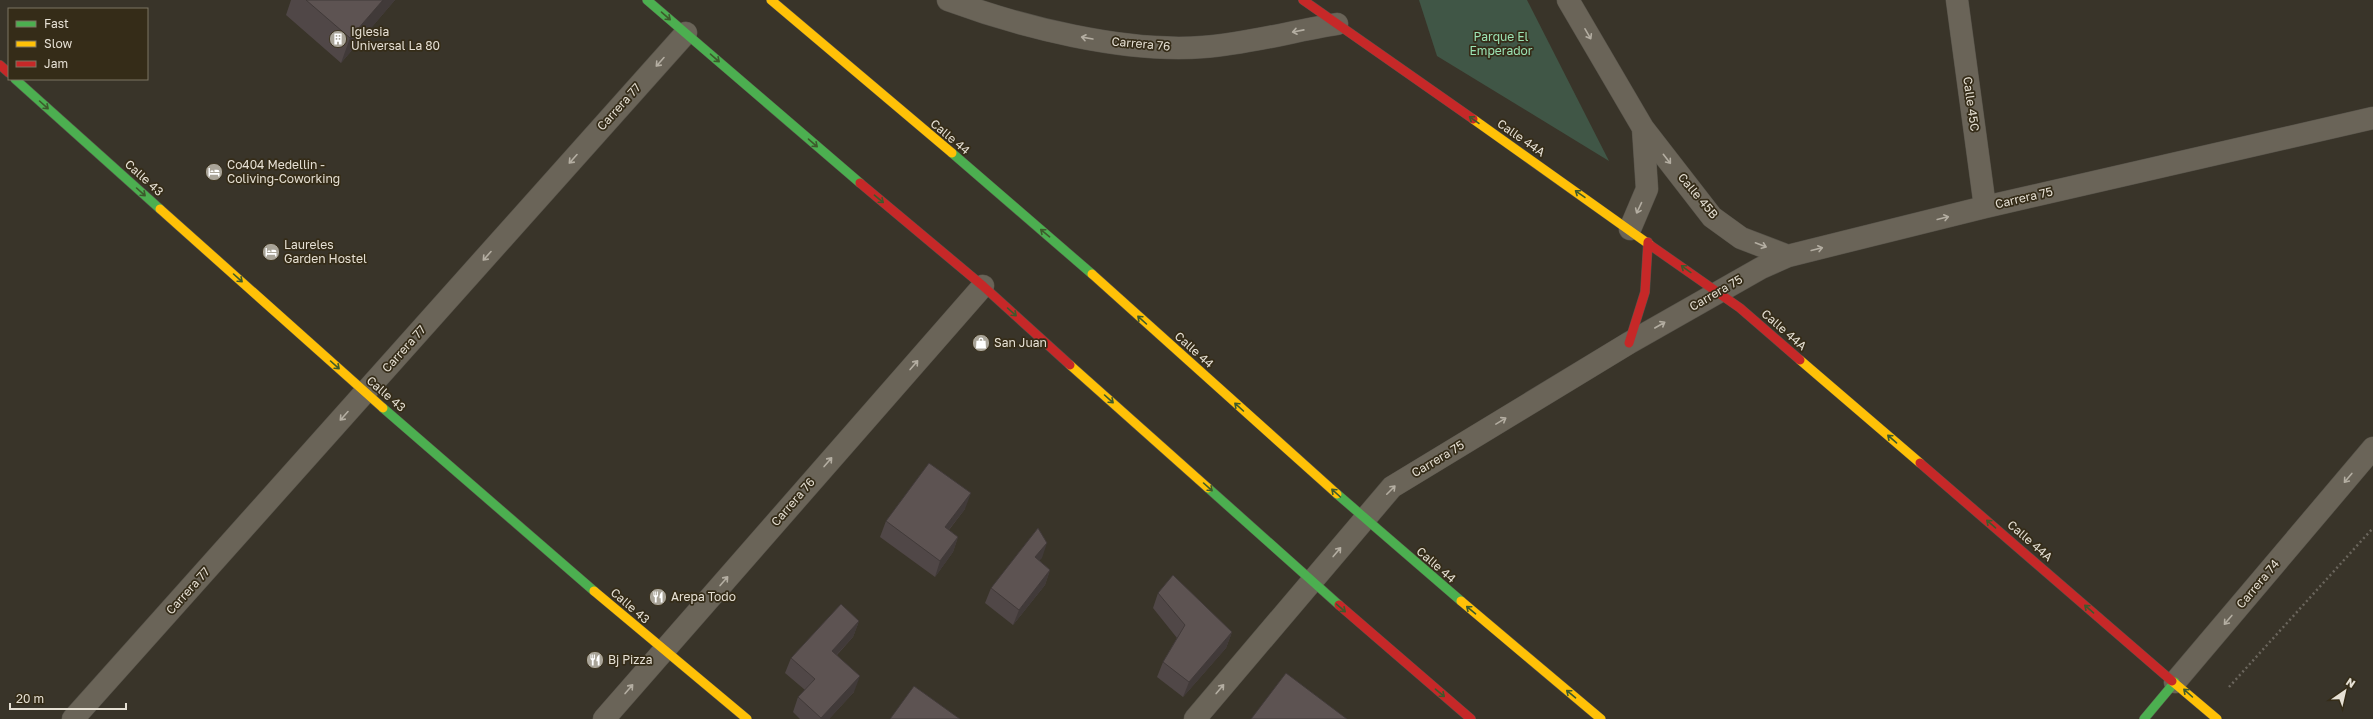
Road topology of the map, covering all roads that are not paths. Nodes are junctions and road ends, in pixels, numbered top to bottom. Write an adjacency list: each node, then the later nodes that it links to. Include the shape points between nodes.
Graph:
1 (647, 0): 8 (street, one-way to 8)
2 (771, 0): 23 (street, Calle 44, one-way to 2, via 1055,241)
3 (948, 0): 7 (street, Carrera 76, one-way to 3, via 1255,40 1202,47 1158,46 1058,33)
4 (1303, 0): 7 (street, Calle 44A)
5 (1568, 0): 13 (street, Calle 45B, one-way to 13)
6 (1957, 0): 14 (street, Calle 45C)
7 (1337, 24): 15 (street, Calle 44A, one-way to 7)
8 (686, 33): 18 (street, one-way to 18); 21 (street, Carrera 77, one-way to 21)
9 (0, 65): 10 (street)
10 (8, 72)
11 (16, 80): 21 (street, Calle 43, one-way to 21)
12 (2373, 118): 14 (street, Carrera 75)
13 (1643, 128): 15 (street, Calle 45B, one-way to 15, via 1647,189); 17 (street, Calle 45B, one-way to 17, via 1712,217 1741,238)
14 (1985, 207): 17 (street, Carrera 75, one-way to 14)
15 (1630, 229): 16 (street, Calle 44A)
16 (1648, 242): 19 (street, Calle 44A, one-way to 16); 20 (street, via 1645,292)
17 (1788, 256): 19 (street, Carrera 75)
18 (983, 286): 24 (street, one-way to 24); 25 (street, Carrera 76, one-way to 18)
19 (1718, 292): 20 (street, Carrera 75, one-way to 19); 26 (street, Calle 44A, one-way to 19, via 1746,313)
20 (1629, 343): 23 (street, Carrera 75, one-way to 20, via 1392,487)
21 (366, 392): 25 (street, Calle 43); 27 (street, Carrera 77, one-way to 27)
22 (2373, 448): 26 (street, Carrera 74, one-way to 26)
23 (1365, 519): 24 (street, Carrera 75, one-way to 23); 32 (street, Calle 44, one-way to 23)
24 (1312, 582): 30 (street, Carrera 75, one-way to 24); 31 (street, one-way to 31)
25 (663, 650): 28 (street, Carrera 76, one-way to 25); 29 (street, Calle 43)
26 (2175, 682): 33 (street, Carrera 74); 34 (street, Calle 44A, one-way to 26)
27 (73, 719)
28 (604, 719)
29 (747, 719)
30 (1195, 719)
31 (1471, 719)
32 (1601, 719)
33 (2144, 719)
34 (2217, 719)

